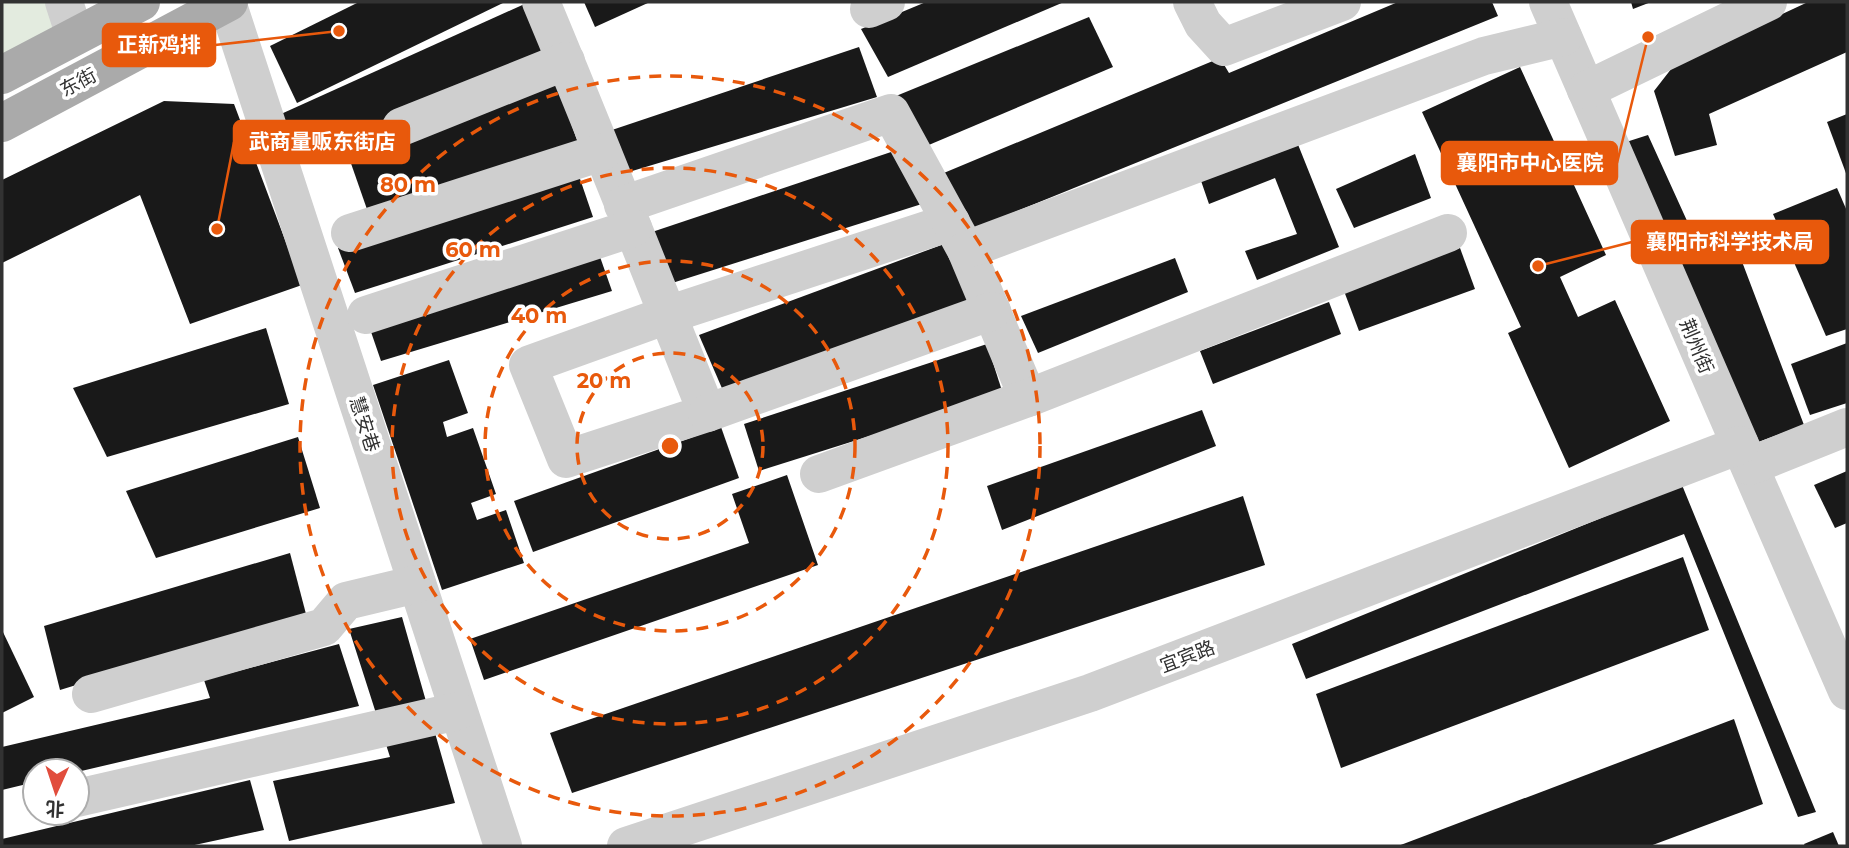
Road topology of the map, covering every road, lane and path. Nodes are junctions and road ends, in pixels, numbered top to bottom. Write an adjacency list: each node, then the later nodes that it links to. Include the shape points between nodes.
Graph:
1 (141, 2): 8 (main road)
2 (227, 2): 13 (main road, 东街); 28 (street, 慧安巷)
3 (541, 2): 10 (street)
4 (1192, 2): 5 (street, via 1203,24 1224,47)
5 (1342, 2)
6 (1548, 2): 9 (street, 荆州街)
7 (1768, 2): 12 (street)
8 (70, 19): 11 (main road)
9 (1563, 37): 12 (street, 荆州街); 19 (street, via 1484,56)
10 (566, 61): 14 (street); 15 (street)
11 (2, 75)
12 (1586, 90): 26 (street, 荆州街)
13 (2, 123)
14 (401, 127)
15 (602, 152): 16 (street); 17 (street)
16 (628, 217): 19 (street, via 891,113); 21 (street); 22 (street)
17 (350, 233)
18 (1448, 233): 23 (street)
19 (958, 236): 20 (street); 22 (street)
20 (992, 312): 23 (street); 24 (street)
21 (366, 315)
22 (667, 315): 24 (street); 24 (street, via 528,365 566,459)
23 (1028, 398): 27 (street)
24 (707, 413)
25 (1847, 427): 26 (street, 宜宾路)
26 (1745, 455): 29 (street, 荆州街); 34 (street, 宜宾路, via 1090,692)
27 (819, 474)
28 (417, 584): 30 (street, via 346,601 324,627); 31 (street, 慧安巷)
29 (1847, 691)
30 (91, 694)
31 (458, 711): 32 (street); 33 (street, 慧安巷)
32 (91, 795)
33 (503, 846)
34 (626, 846)

